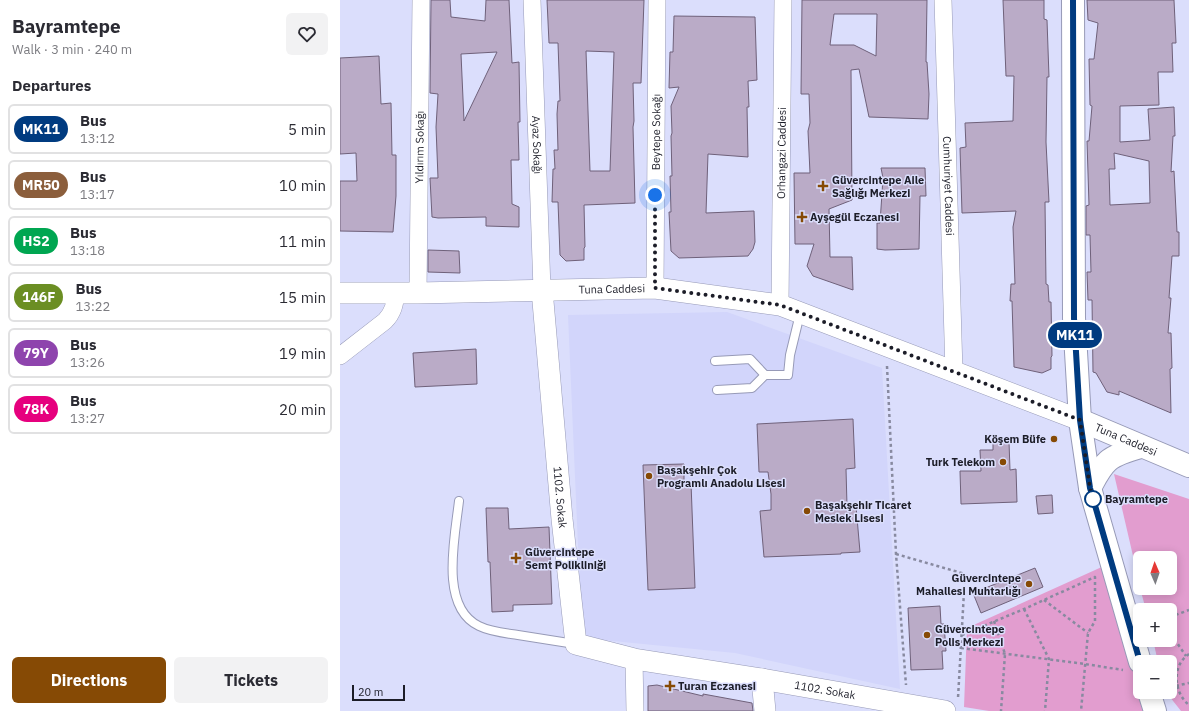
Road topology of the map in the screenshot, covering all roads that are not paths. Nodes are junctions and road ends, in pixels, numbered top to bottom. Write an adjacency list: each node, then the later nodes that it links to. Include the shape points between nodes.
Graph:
1 (421, 0): 11 (street, Yıldırım Sokağı)
2 (532, 0): 8 (street, Ayaz Sokağı)
3 (657, 0): 7 (street, Beytepe Sokağı)
4 (783, 0): 12 (street, Orhangazi Caddesi)
5 (943, 0): 16 (street, Cumhuriyet Caddesi)
6 (1073, 0): 19 (main road, via 1074,318)
7 (655, 288): 8 (street, Tuna Caddesi); 12 (street, Tuna Caddesi)
8 (542, 290): 11 (street, Tuna Caddesi); 24 (street, 1102. Sokak)
9 (340, 293): 10 (street, Tuna Caddesi)
10 (396, 293): 11 (street, Tuna Caddesi); 14 (street, via 391,315 385,322)
11 (418, 293)
12 (780, 305): 13 (street, Tuna Caddesi)
13 (800, 313): 16 (street, Tuna Caddesi); 17 (lane, via 788,374)
14 (340, 356)
15 (715, 361): 17 (lane, via 750,359)
16 (954, 372): 19 (street, Tuna Caddesi)
17 (765, 375): 18 (lane, via 752,388)
18 (717, 390)
19 (1080, 420): 20 (main road, Tuna Caddesi); 22 (main road)
20 (1141, 447): 21 (main road, Tuna Caddesi); 22 (main road, via 1109,460)
21 (1189, 466)
22 (1090, 488): 26 (main road)
23 (460, 502): 24 (lane, via 453,576 458,602 464,615 479,626 490,630)
24 (576, 644): 25 (street, 1102. Sokak)
25 (634, 659): 27 (street, 1102. Sokak); 31 (street)
26 (1132, 666)
27 (762, 679): 29 (street, 1102. Sokak); 32 (street)
28 (1151, 699): 33 (main road)
29 (908, 707): 30 (street, 1102. Sokak)
30 (952, 707)
31 (635, 711)
32 (764, 711)
33 (1155, 711)

